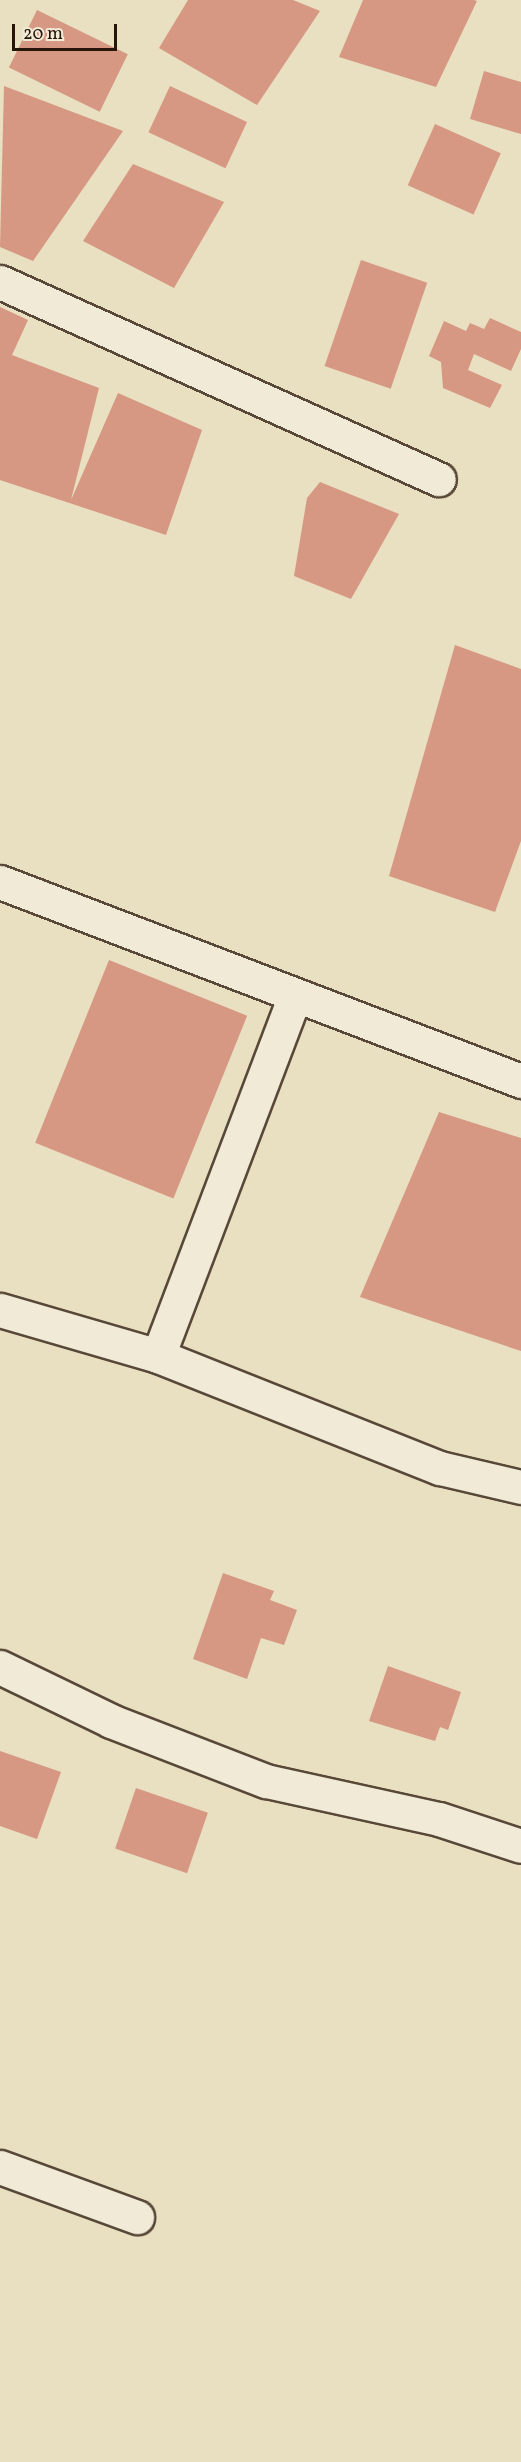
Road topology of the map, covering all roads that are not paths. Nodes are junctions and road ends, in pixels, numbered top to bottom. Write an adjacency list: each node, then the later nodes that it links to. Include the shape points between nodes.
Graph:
1 (0, 282): 2 (street)
2 (439, 479)
3 (0, 882): 4 (street)
4 (294, 998): 5 (street); 7 (street)
5 (521, 1081)
6 (0, 1310): 7 (street)
7 (158, 1356): 8 (street, via 440,1468)
8 (521, 1487)
9 (0, 1667): 10 (street, via 111,1721 266,1781 420,1814)
10 (521, 1846)
11 (0, 2167): 12 (street)
12 (136, 2217)

